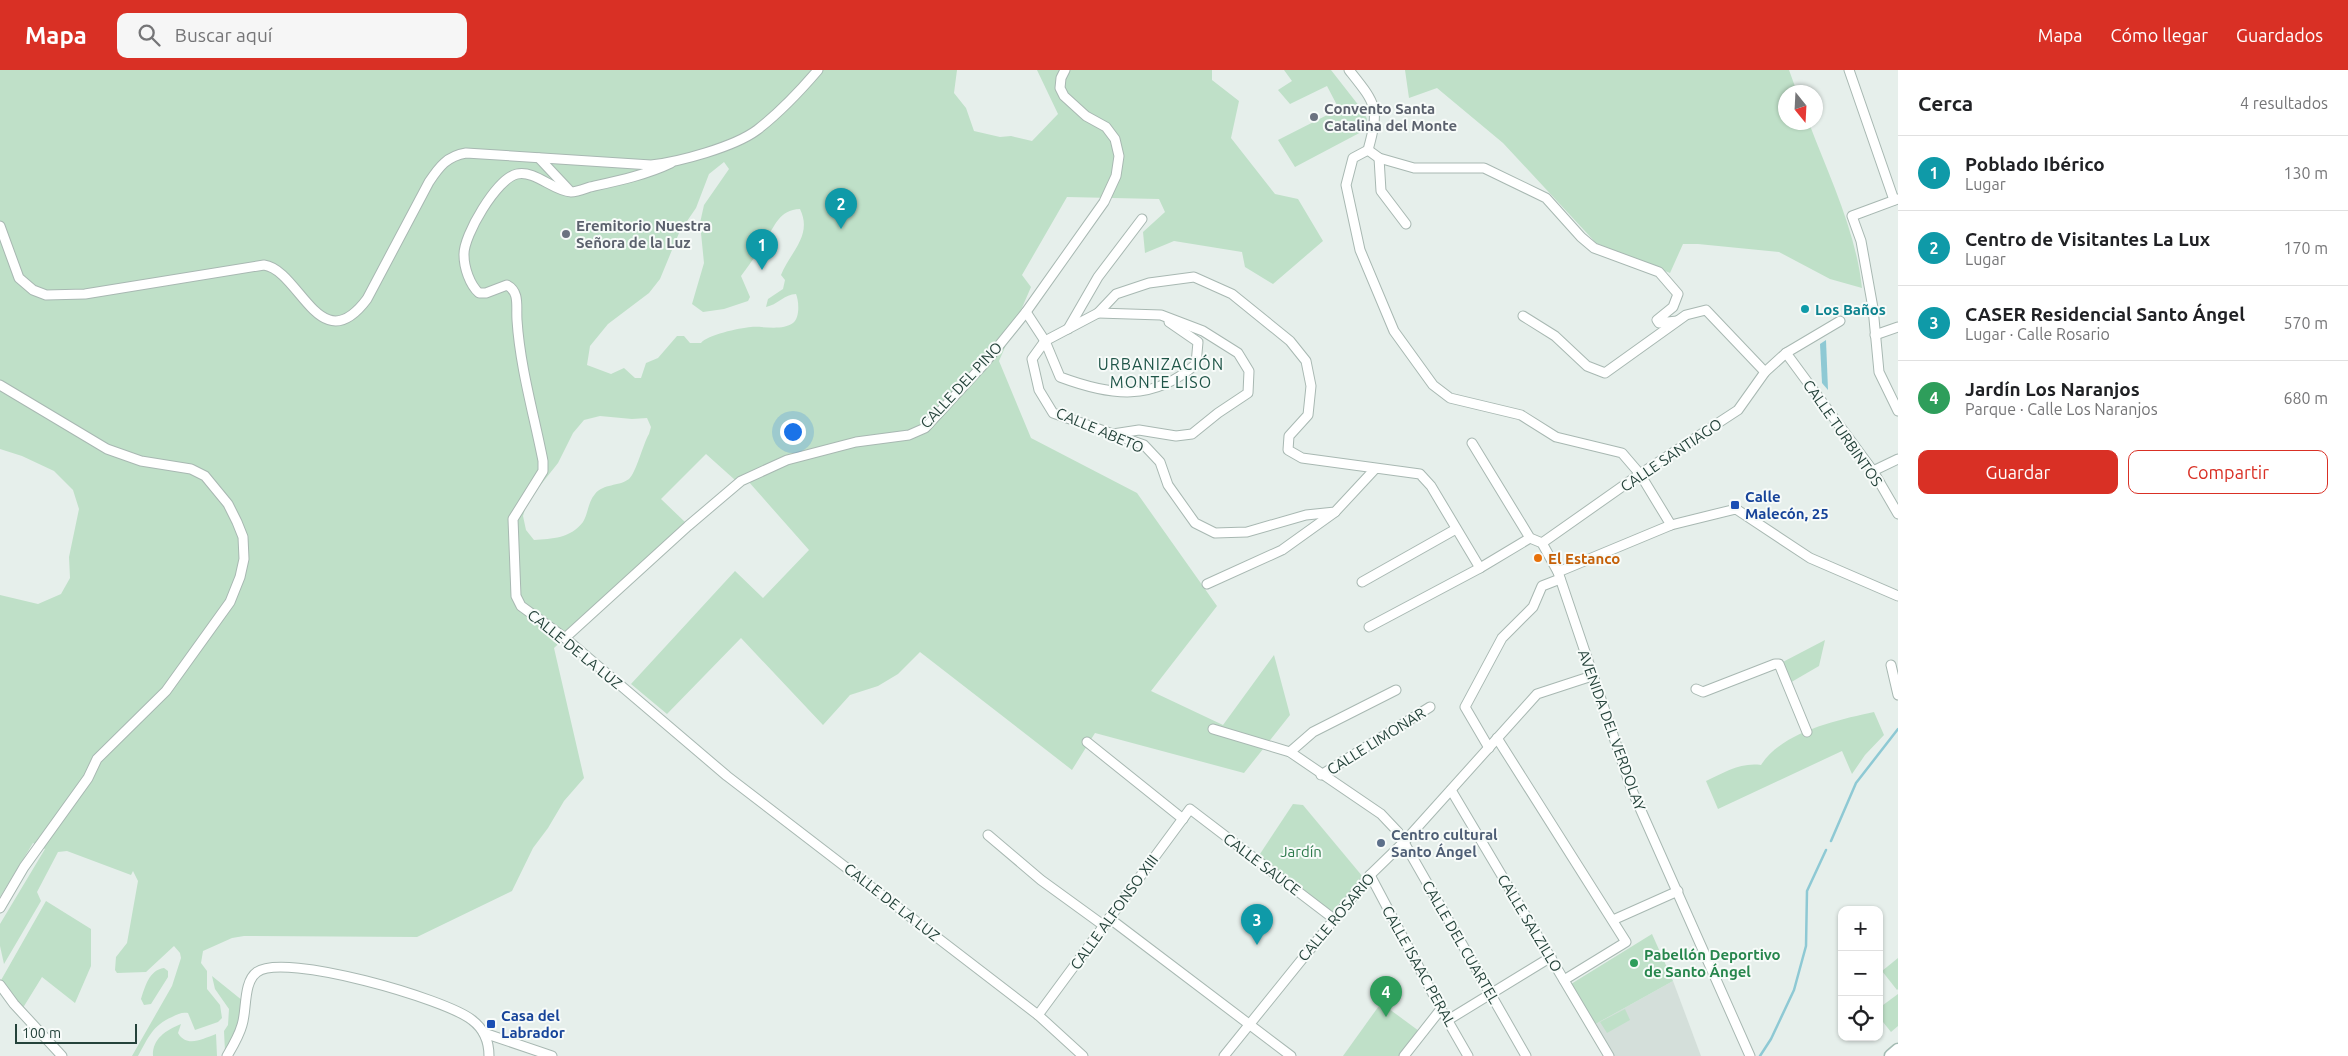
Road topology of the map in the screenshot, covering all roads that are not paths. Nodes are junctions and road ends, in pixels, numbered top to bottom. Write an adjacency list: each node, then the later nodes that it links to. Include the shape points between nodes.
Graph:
1 (818, 70): 8 (street, via 757,130 742,139)
2 (1065, 70): 14 (street, CALLE DEL PINO, via 1060,88 1064,96 1086,116 1106,127 1115,139 1119,156 1116,176 1104,202)
3 (1348, 70): 5 (street, via 1375,105)
4 (1849, 70): 10 (street)
5 (1368, 150): 7 (street); 33 (street, via 1353,158 1346,185 1360,250 1394,331 1433,385 1450,398 1521,415 1556,437 1622,452)
6 (540, 158): 8 (street, via 651,165); 9 (street); 13 (street, via 466,152 448,158 429,182 367,299 353,315 340,320 332,320 308,306 280,272 264,265 85,294 46,295 18,278)
7 (1379, 158): 12 (street, via 1381,191); 18 (street, via 1414,168 1484,168 1546,198 1594,248 1659,272 1678,294 1673,307 1657,320 1660,323)
8 (671, 163): 9 (street)
9 (571, 192): 46 (street, CALLE DE LA LUZ, via 523,174 514,175 488,200 466,241 463,254 473,288 479,293 507,285 516,294 525,375 543,461 543,471 513,519 516,596 521,606)
10 (1896, 199): 22 (street, via 1852,216 1866,264)
11 (1142, 219): 21 (street, via 1098,277)
12 (1406, 224)
13 (0, 226)
14 (1026, 312): 23 (street); 46 (street, CALLE DEL PINO, via 925,428 910,435 856,442 787,460 742,481)
15 (1098, 313): 16 (street); 21 (street); 31 (street, via 1116,294 1149,283 1194,277 1232,294 1290,341 1306,361 1312,386 1308,415 1289,436 1288,450 1302,458)
16 (1161, 316): 23 (street, via 1198,342 1196,364 1181,378 1148,392 1093,389 1060,377); 28 (street, via 1203,331 1238,353 1249,371 1248,393 1192,434 1176,436 1139,430)
17 (1523, 316): 18 (street, via 1555,336 1587,366 1605,373)
18 (1677, 321): 25 (street, via 1706,310)
19 (1840, 321): 24 (street, CALLE SANTIAGO)
20 (1898, 327): 22 (street)
21 (1067, 329): 23 (street)
22 (1875, 335): 27 (street, via 1879,372)
23 (1045, 341): 28 (street, CALLE ABETO, via 1032,359 1039,390 1054,413)
24 (1786, 353): 25 (street, CALLE SANTIAGO); 32 (street, CALLE TURBINTOS)
25 (1765, 372): 33 (street, CALLE SANTIAGO, via 1738,410)
26 (0, 385): 67 (street, via 107,449 141,461 192,469 205,476 228,504 237,522 243,537 244,559 230,602 166,691 97,760)
27 (1898, 411)
28 (1110, 434): 34 (street, CALLE ABETO, via 1144,445 1160,462 1168,484 1194,523 1215,533 1247,532 1306,515)
29 (1472, 443): 38 (street)
30 (1898, 459): 32 (street)
31 (1375, 469): 34 (street); 37 (street, via 1420,474 1431,486)
32 (1873, 471): 35 (street, CALLE TURBINTOS)
33 (1640, 474): 36 (street); 39 (street, CALLE SANTIAGO)
34 (1335, 512): 43 (street, via 1282,550)
35 (1898, 514)
36 (1671, 525): 41 (street); 44 (street, via 1736,509 1810,558)
37 (1456, 529): 40 (street); 42 (street)
38 (1530, 538): 39 (street); 40 (street)
39 (1542, 544): 41 (street, AVENIDA DEL VERDOLAY)
40 (1480, 568): 45 (street)
41 (1559, 575): 48 (street, AVENIDA DEL VERDOLAY); 57 (street, via 1542,586 1533,607 1502,638 1465,707)
42 (1362, 582)
43 (1207, 584)
44 (1898, 596)
45 (1369, 627)
46 (565, 638): 76 (street, CALLE DE LA LUZ, via 727,776)
47 (1891, 665): 51 (street)
48 (1592, 676): 55 (street, CALLE ROSARIO, via 1537,694); 66 (street, AVENIDA DEL VERDOLAY, via 1631,788)
49 (1696, 689): 54 (street, via 1703,692 1779,664)
50 (1396, 690): 58 (street, via 1313,732)
51 (1898, 695)
52 (1430, 707): 59 (street, CALLE LIMONAR)
53 (1213, 729): 58 (street, CALLE DEL CUARTEL)
54 (1808, 732)
55 (1498, 738): 57 (street, CALLE ROSARIO); 69 (street)
56 (1087, 742): 62 (street)
57 (1489, 748): 60 (street, CALLE ROSARIO)
58 (1290, 752): 59 (street, CALLE DEL CUARTEL)
59 (1321, 774): 64 (street, CALLE DEL CUARTEL, via 1381,814)
60 (1450, 790): 64 (street, CALLE ROSARIO); 71 (street, CALLE SALZILLO)
61 (1190, 809): 62 (street, CALLE ALFONSO XIII); 68 (street, CALLE SAUCE)
62 (1182, 819): 70 (street, CALLE ALFONSO XIII)
63 (988, 835): 70 (street, via 1042,880)
64 (1404, 842): 65 (street, CALLE ROSARIO); 74 (street, CALLE DEL CUARTEL)
65 (1370, 875): 68 (street, CALLE ROSARIO); 75 (street, CALLE ISAAC PERAL)
66 (1678, 891): 69 (street); 92 (street, AVENIDA DEL VERDOLAY)
67 (0, 908)
68 (1334, 919): 78 (street, CALLE ROSARIO)
69 (1612, 920): 72 (street, via 1626,942)
70 (1106, 922): 76 (street, CALLE ALFONSO XIII); 78 (street)
71 (1551, 957): 72 (street, CALLE SALZILLO); 74 (street)
72 (1564, 980): 91 (street, CALLE SALZILLO)
73 (0, 985): 81 (street)
74 (1490, 994): 77 (street); 90 (street, CALLE DEL CUARTEL)
75 (1441, 1009): 77 (street, CALLE ISAAC PERAL); 88 (street)
76 (1038, 1015): 85 (street, CALLE DE LA LUZ)
77 (1448, 1020): 89 (street, CALLE ISAAC PERAL)
78 (1249, 1023): 86 (street, CALLE ROSARIO); 87 (street)
79 (484, 1033): 82 (street, via 471,1019 443,1005 338,973 272,966 259,970 251,978 242,1026); 83 (street); 84 (street)
80 (1898, 1050): 93 (main road)
81 (62, 1055)
82 (227, 1056)
83 (489, 1056)
84 (552, 1056)
85 (1083, 1056)
86 (1224, 1056)
87 (1291, 1056)
88 (1404, 1056)
89 (1468, 1056)
90 (1526, 1056)
91 (1609, 1056)
92 (1750, 1056)
93 (1890, 1056)

